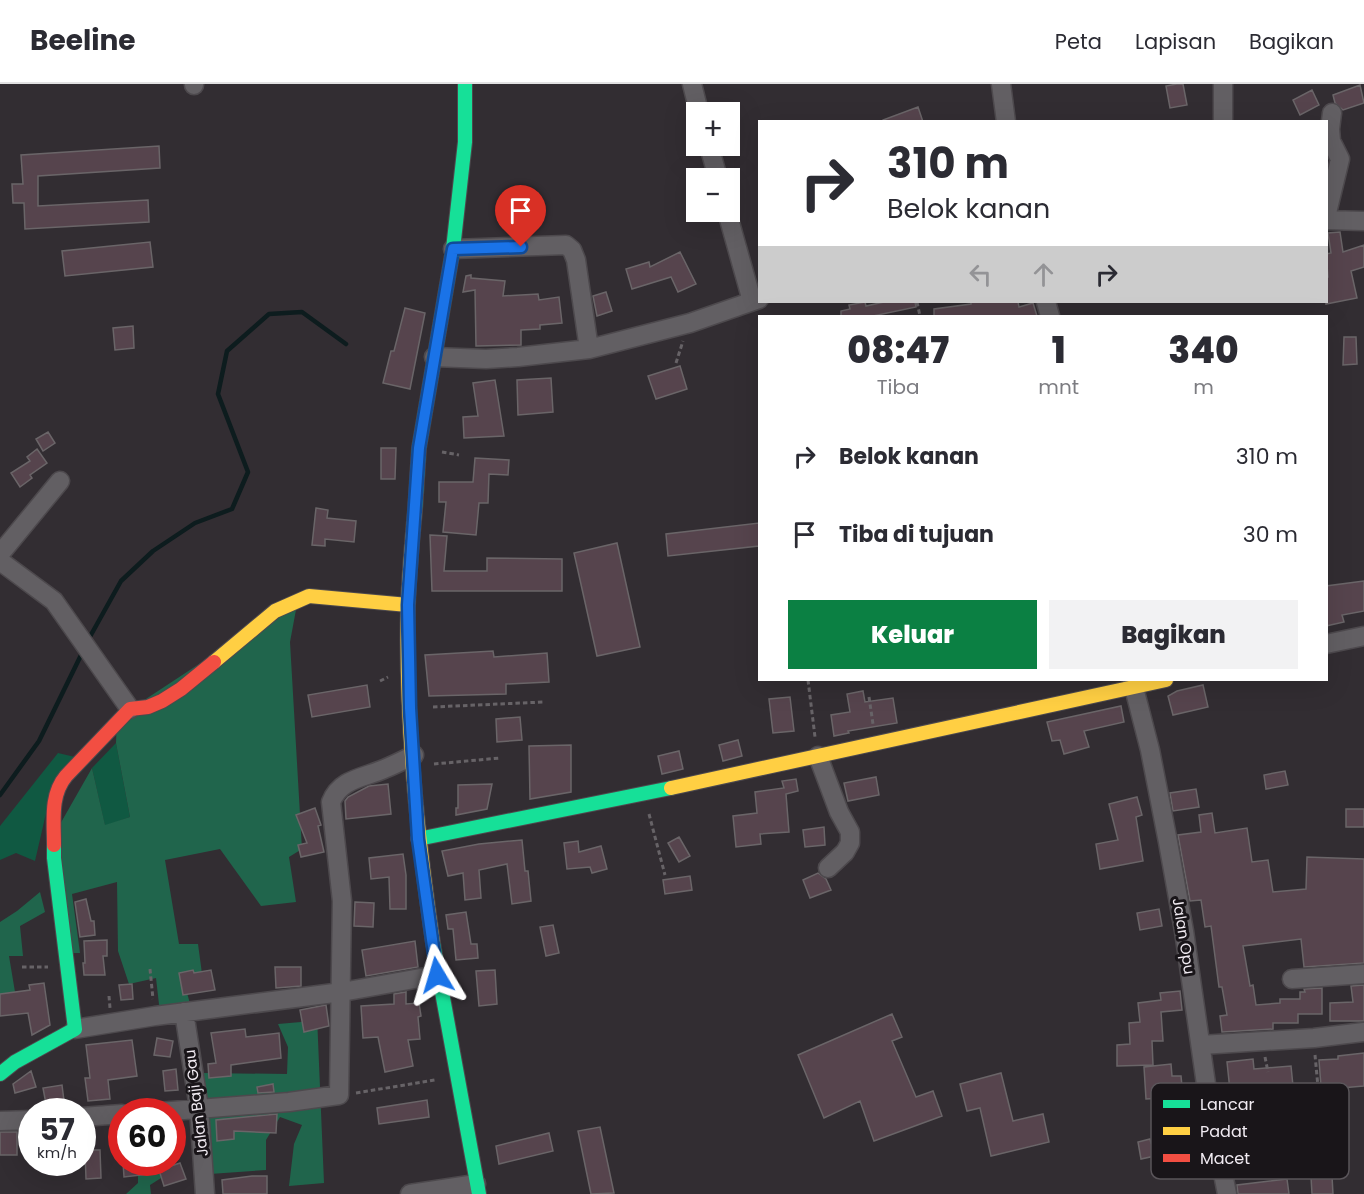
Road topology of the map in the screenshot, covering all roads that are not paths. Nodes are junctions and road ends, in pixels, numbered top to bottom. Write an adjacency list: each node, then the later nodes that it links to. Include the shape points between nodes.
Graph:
1 (465, 84): 13 (street, via 464,153)
2 (692, 84): 5 (street)
3 (1001, 84): 7 (street)
4 (1223, 84): 8 (street)
5 (696, 102)
6 (1332, 113): 9 (street, via 1331,141 1340,159)
7 (1006, 120)
8 (1223, 120)
9 (1328, 210)
10 (1328, 219): 11 (street)
11 (1364, 221)
12 (730, 222): 14 (street)
13 (453, 249): 15 (street, via 566,245 576,260); 16 (street)
14 (755, 300): 15 (street, via 690,323)
15 (589, 349): 16 (street, via 508,358)
16 (434, 357): 20 (street, via 419,448)
17 (60, 481): 18 (street)
18 (0, 554)
19 (0, 561): 25 (street, via 54,602)
20 (408, 605): 25 (street, via 309,596 296,600 275,610 181,689 155,704); 27 (street)
21 (1364, 636): 22 (street)
22 (1328, 644)
23 (1155, 681): 24 (street)
24 (1133, 683): 26 (street); 37 (street, Jalan Opu, via 1168,842)
25 (130, 710): 35 (street, via 60,783 54,799 54,858)
26 (818, 756): 28 (street); 29 (street, via 850,832 845,852)
27 (414, 760): 28 (street); 33 (street, via 352,779 335,792 331,802 342,901)
28 (418, 839): 31 (street)
29 (828, 868)
30 (1364, 974): 32 (street)
31 (437, 975): 33 (street); 45 (street)
32 (1292, 979)
33 (342, 992): 34 (street); 40 (street, via 339,1095)
34 (184, 1012): 35 (street); 40 (street, Jalan Baji Gau)
35 (75, 1029): 38 (street)
36 (1364, 1032): 37 (street)
37 (1201, 1045): 39 (street, Jalan Opu)
38 (0, 1074)
39 (1206, 1083)
40 (199, 1108): 41 (street); 46 (street, Jalan Baji Gau)
41 (186, 1109)
42 (18, 1120): 43 (street)
43 (0, 1121)
44 (1224, 1179): 48 (street, Jalan Opu)
45 (478, 1189): 47 (street)
46 (205, 1194)
47 (410, 1194)
48 (1227, 1194)

